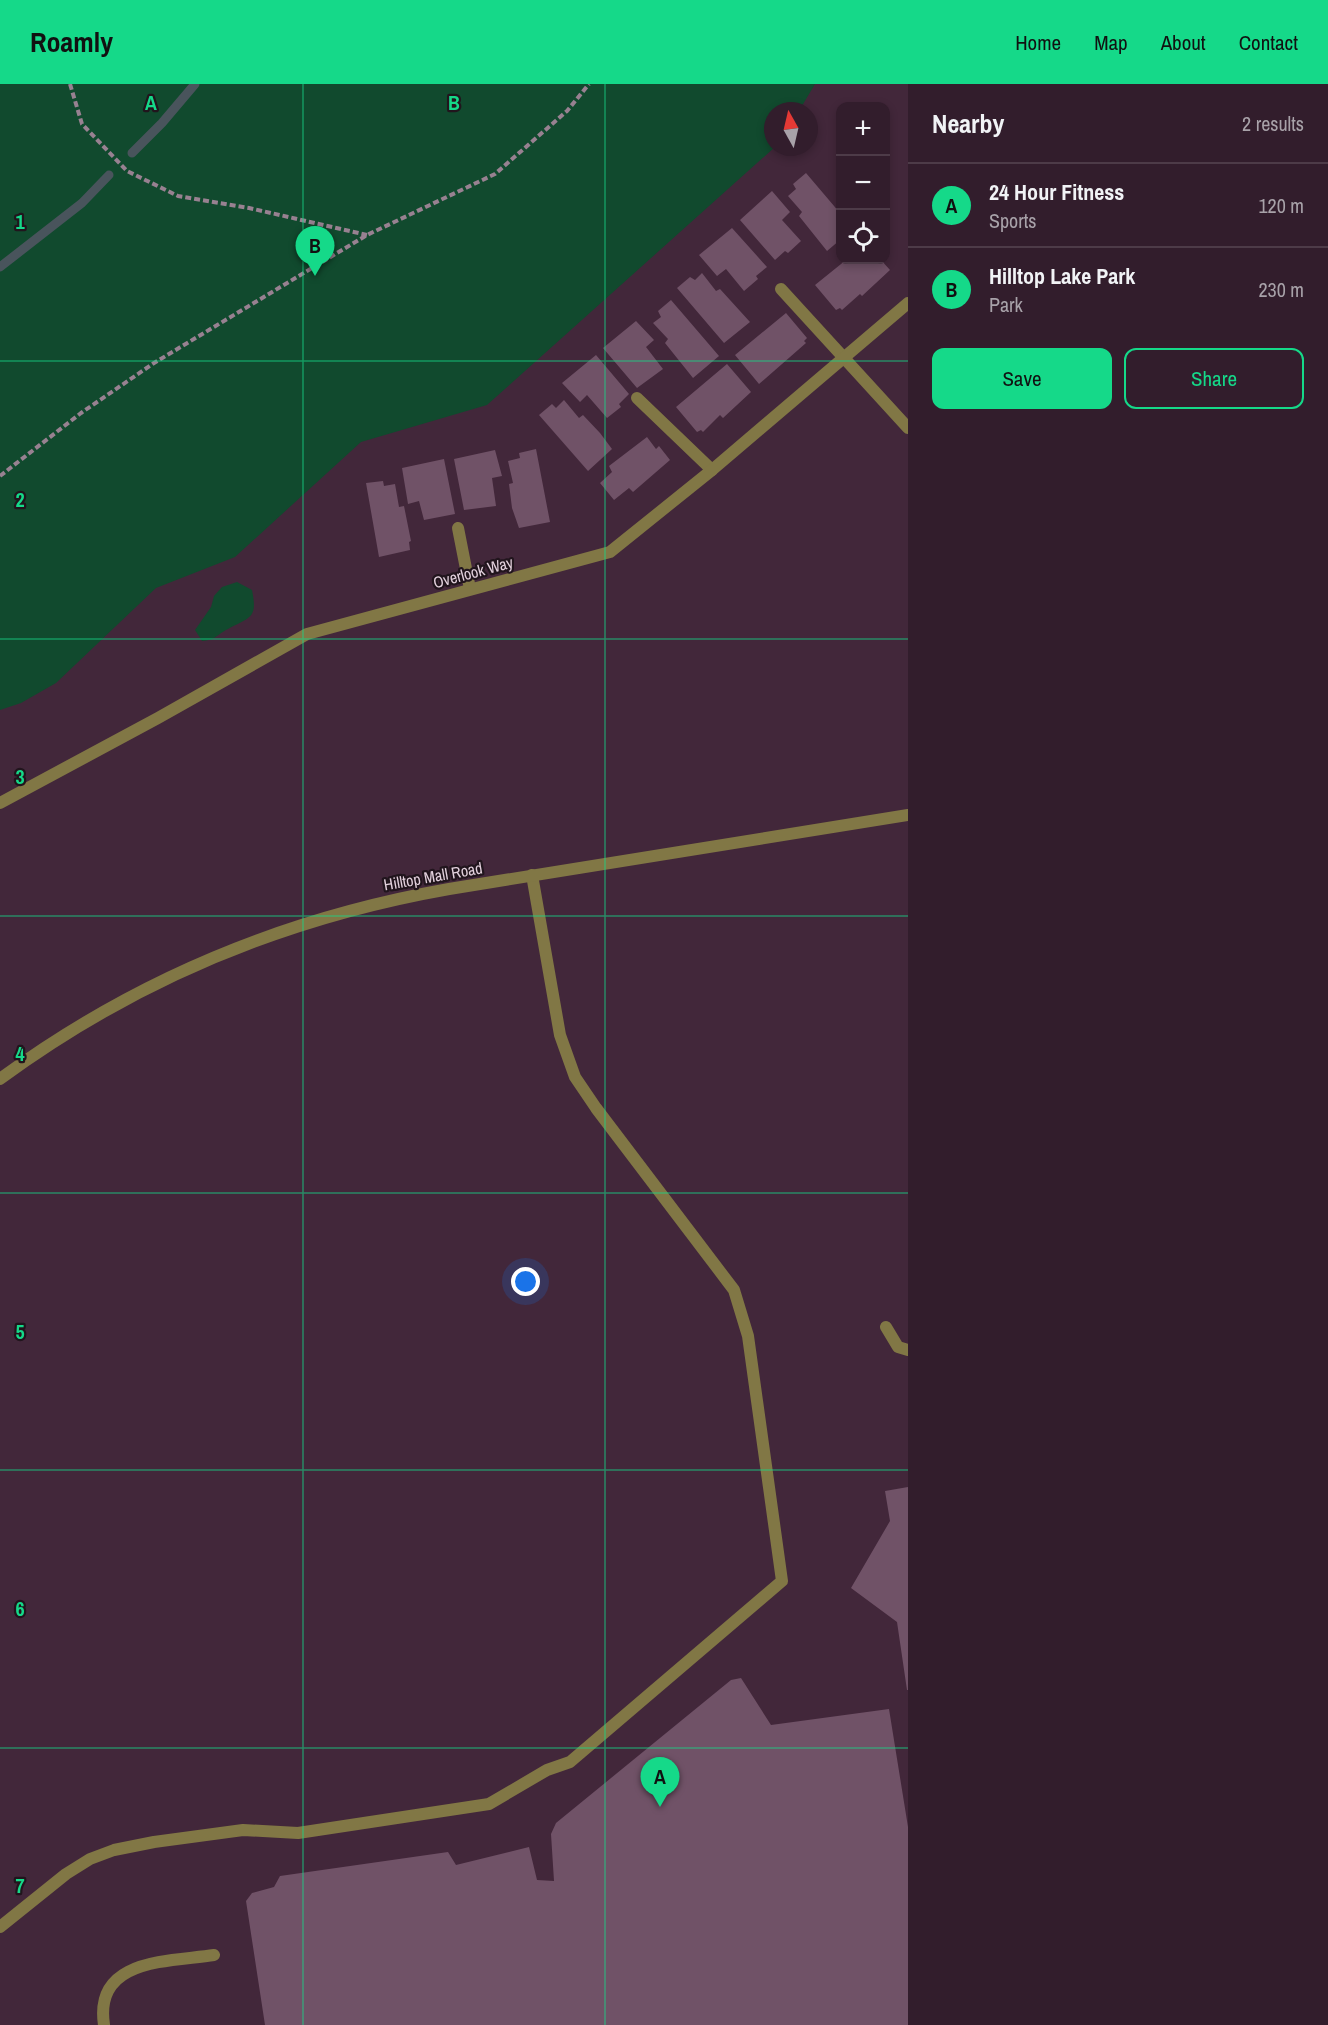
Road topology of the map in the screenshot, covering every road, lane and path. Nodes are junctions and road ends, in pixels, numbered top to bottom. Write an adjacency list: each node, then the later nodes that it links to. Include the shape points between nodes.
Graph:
1 (70, 84): 3 (path, via 82,124 127,171 178,196)
2 (589, 84): 3 (path, via 567,111 495,174)
3 (367, 235): 10 (path, via 154,363)
4 (781, 289): 6 (street)
5 (908, 303): 6 (street, Overlook Way)
6 (844, 357): 8 (street); 9 (street, Overlook Way)
7 (637, 398): 9 (street)
8 (908, 428)
9 (712, 470): 12 (street, Overlook Way, via 610,552)
10 (0, 476)
11 (458, 528): 12 (street)
12 (470, 589): 13 (street, Overlook Way, via 307,634)
13 (0, 803)
14 (908, 815): 15 (street, Hilltop Mall Road)
15 (532, 875): 16 (street, Hilltop Mall Road, via 367,905 253,940 115,1004); 19 (street, via 560,1035 575,1077 734,1290 748,1336 782,1581 570,1762 547,1770 489,1804 298,1833 243,1830 114,1850 66,1874)
16 (0, 1079)
17 (886, 1327): 18 (street, via 898,1347)
18 (908, 1350)
19 (0, 1927)
20 (214, 1955): 21 (street, via 144,1966 122,1974 113,1981 105,1997)
21 (104, 2025)

